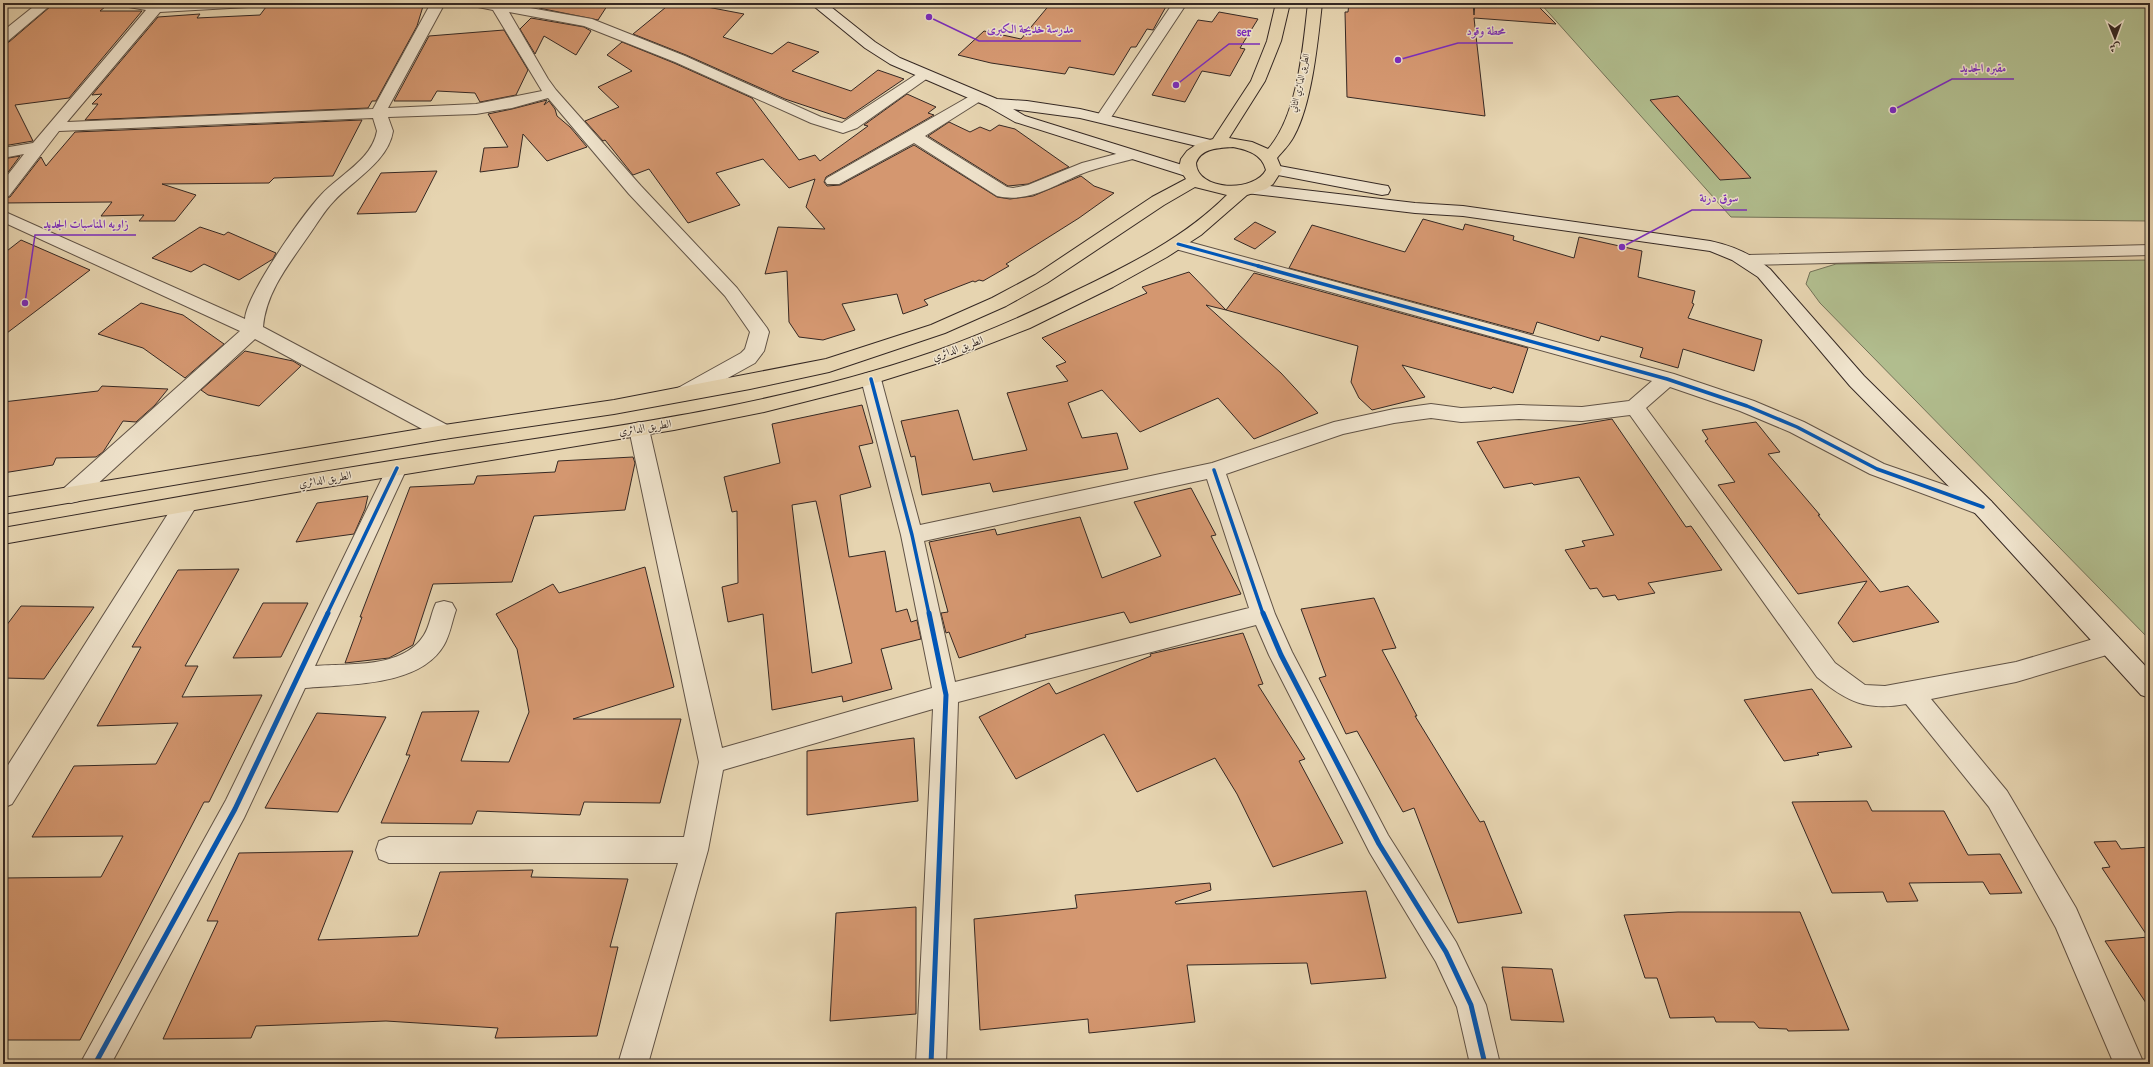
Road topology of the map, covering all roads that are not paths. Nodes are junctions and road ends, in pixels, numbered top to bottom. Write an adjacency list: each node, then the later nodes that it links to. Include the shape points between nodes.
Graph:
1 (46, 3): 12 (street)
2 (128, 3): 10 (street)
3 (248, 3): 10 (street)
4 (438, 3): 17 (street)
5 (478, 3): 11 (street)
6 (817, 3): 13 (street, via 870,45)
7 (1180, 3): 18 (street)
8 (1283, 3): 21 (main road, via 1274,41 1258,81)
9 (1315, 3): 25 (main road, الطريق الدائري الثاني, via 1304,75 1287,134)
10 (156, 8): 19 (street)
11 (499, 8): 13 (street, via 587,22 680,59 816,120 843,128); 14 (street)
12 (3, 38)
13 (924, 75): 15 (street)
14 (551, 93): 17 (street, via 476,109); 38 (street, via 635,190 731,292 760,332 748,358)
15 (977, 97): 16 (street); 20 (street)
16 (992, 103): 18 (street, via 1032,106); 24 (street, via 1020,118)
17 (378, 113): 19 (street); 35 (street, via 385,125 381,142 363,166 322,204 290,250 258,304)
18 (1103, 119): 21 (street)
19 (54, 127): 22 (street)
20 (914, 136): 24 (street, via 1003,192 1009,193 1025,192 1082,169); 27 (street)
21 (1213, 144): 25 (main road, via 1247,145 1260,150); 26 (main road, via 1198,149 1190,156 1186,164)
22 (38, 147): 23 (street); 29 (street)
23 (3, 153)
24 (1130, 156): 26 (street)
25 (1271, 164): 28 (main road, الطريق الدائري الثاني, via 1267,181); 30 (street)
26 (1192, 176): 28 (main road, via 1208,187); 38 (main road, via 1041,279 999,302 938,329 829,365)
27 (833, 181)
28 (1246, 190): 30 (street); 32 (main road, الطريق الدائري)
29 (3, 192)
30 (1463, 211): 34 (street, via 1710,246)
31 (3, 216): 35 (street)
32 (1178, 244): 36 (main road, الطريق الدائري, via 1078,299 1013,330); 37 (street)
33 (2150, 250): 34 (street)
34 (1748, 260): 47 (street, via 1769,278 1857,381)
35 (253, 330): 41 (street); 44 (street)
36 (871, 379): 40 (main road, الطريق الدائري, via 769,405); 48 (street)
37 (1667, 380): 39 (street); 47 (street, via 1747,406 1797,427 1877,469)
38 (683, 394): 41 (main road, via 614,407)
39 (1635, 407): 43 (street, via 1582,414 1519,412 1461,415 1431,411 1394,416 1341,427); 55 (street, via 1826,670 1844,686 1865,696 1883,698)
40 (638, 429): 42 (main road, الطريق الدائري); 57 (street)
41 (444, 432): 44 (main road)
42 (398, 468): 45 (main road, الطريق الدائري); 53 (street)
43 (1214, 470): 48 (street); 51 (street)
44 (71, 495): 46 (main road)
45 (186, 504): 49 (main road, الطريق الدائري); 58 (street)
46 (3, 506)
47 (1983, 508): 52 (street)
48 (912, 535): 56 (street)
49 (3, 536)
50 (444, 610): 53 (street, via 435,640 416,660 382,671)
51 (1262, 614): 56 (street); 64 (street, via 1294,683 1379,844 1446,952 1471,1005)
52 (2110, 644): 54 (street); 55 (street, via 2016,672)
53 (297, 678): 61 (street, via 235,809)
54 (2150, 688)
55 (1912, 692): 65 (street, via 1998,799 2066,918)
56 (946, 695): 57 (street); 63 (street)
57 (712, 762): 60 (street)
58 (3, 796)
59 (389, 850): 60 (street)
60 (695, 850): 62 (street)
61 (95, 1064)
62 (633, 1064)
63 (931, 1064)
64 (1485, 1064)
65 (2129, 1064)

